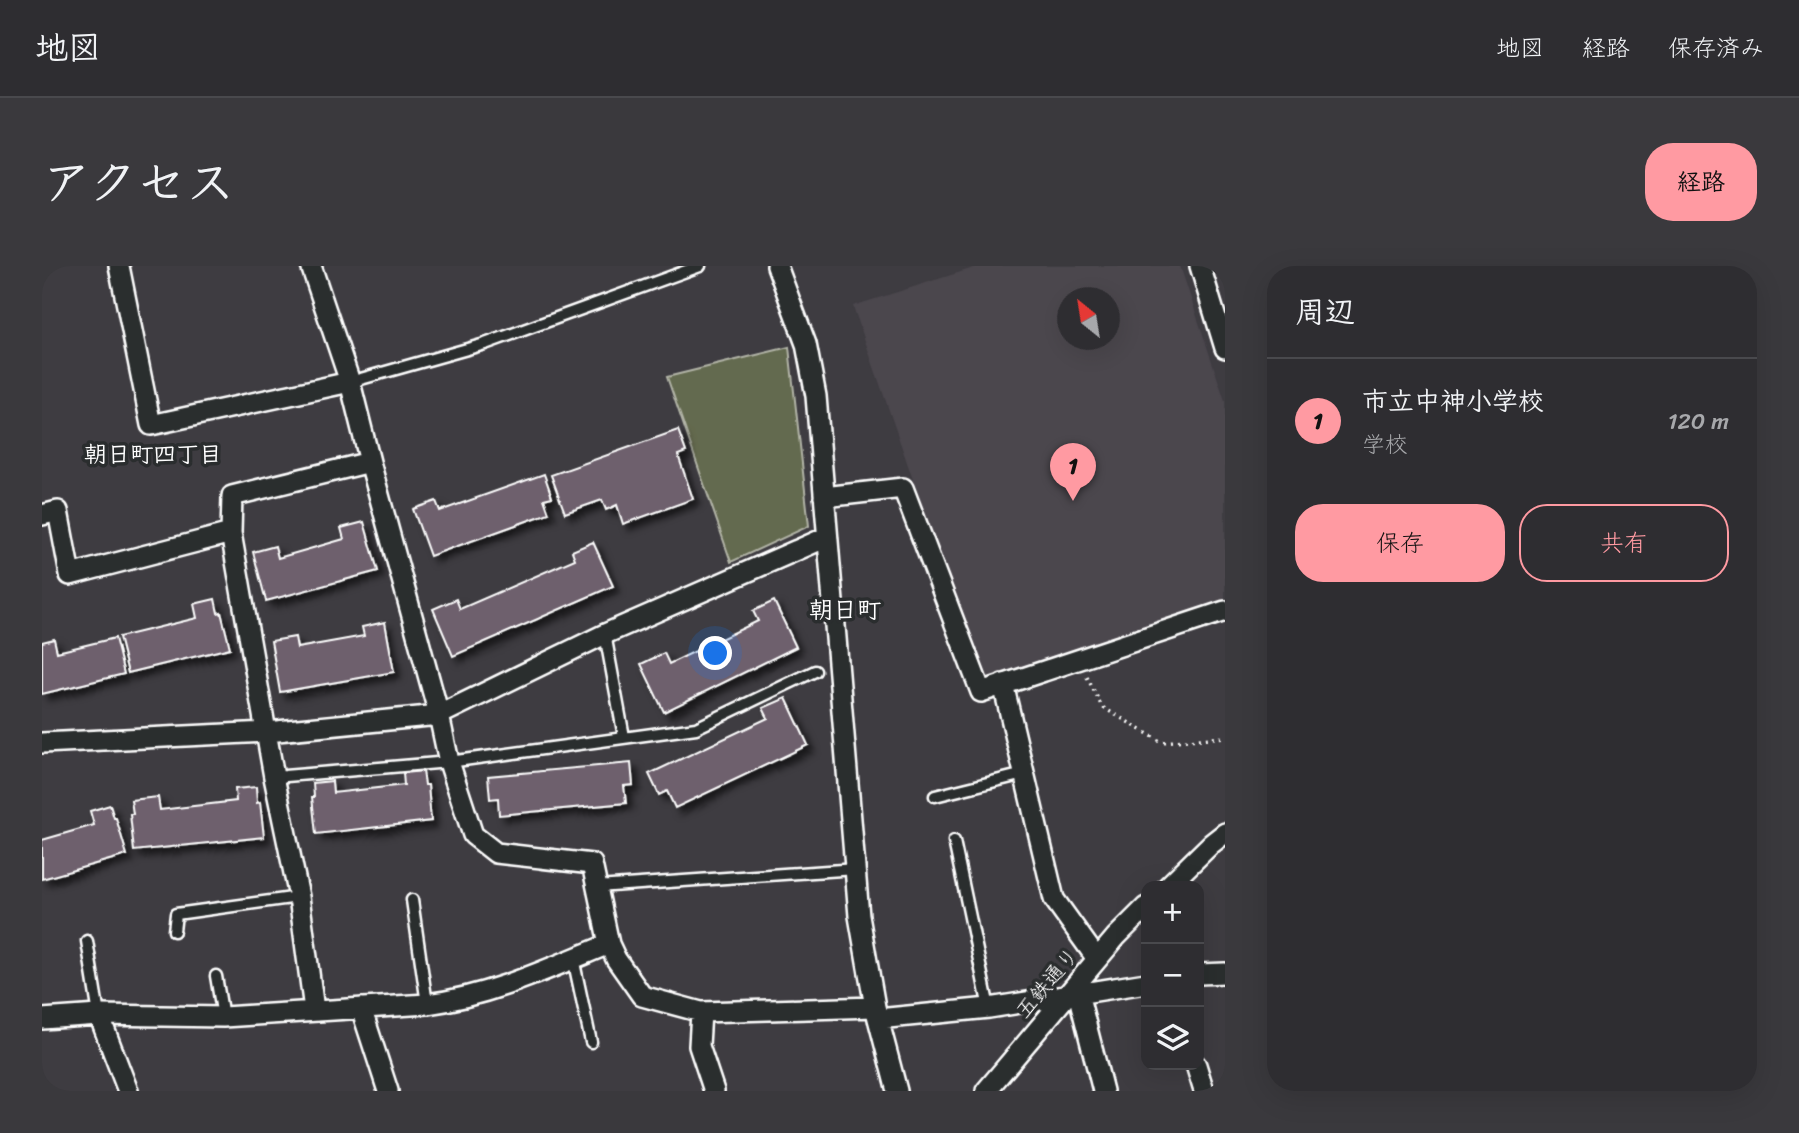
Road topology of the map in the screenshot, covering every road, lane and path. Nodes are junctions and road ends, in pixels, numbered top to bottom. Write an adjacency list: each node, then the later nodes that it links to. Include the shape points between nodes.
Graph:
1 (120, 266): 7 (street, via 151,425)
2 (311, 266): 7 (street)
3 (700, 266): 7 (lane, via 485,344)
4 (777, 266): 9 (street, via 806,344 816,396)
5 (1200, 266): 6 (street)
6 (1225, 348)
7 (350, 382): 8 (street)
8 (370, 462): 11 (street, via 232,496); 18 (street)
9 (824, 497): 12 (street); 17 (street, via 903,488 981,692)
10 (42, 515): 11 (street, via 58,511 70,575)
11 (231, 533): 19 (street)
12 (827, 537): 14 (street); 29 (street)
13 (1225, 611): 15 (street)
14 (605, 634): 18 (street); 20 (lane)
15 (1079, 660): 17 (street); 21 (path, via 1102,707 1161,742)
16 (815, 671): 20 (lane, via 696,728)
17 (1003, 684): 24 (street)
18 (439, 715): 19 (street); 23 (street)
19 (267, 732): 22 (street); 25 (street)
20 (624, 737): 23 (lane)
21 (1225, 737)
22 (42, 743)
23 (449, 762): 25 (lane); 31 (street, via 474,835 496,853 592,864)
24 (1024, 774): 26 (lane); 39 (street, via 1054,899)
25 (274, 778): 32 (street)
26 (935, 796)
27 (1225, 833): 30 (street)
28 (954, 841): 47 (lane)
29 (856, 869): 31 (lane); 50 (street)
30 (1173, 881)
31 (597, 887): 37 (street)
32 (299, 897): 35 (lane, via 176,914); 48 (street)
33 (412, 900): 45 (lane)
34 (1141, 912): 39 (street, 五鉄通り)
35 (174, 931)
36 (87, 941): 51 (lane)
37 (609, 944): 38 (street); 49 (street, via 642,996)
38 (573, 958): 45 (street, via 454,1001); 54 (lane)
39 (1097, 959): 44 (street, 五鉄通り)
40 (1225, 972): 41 (street)
41 (1204, 974)
42 (216, 976): 52 (lane)
43 (1141, 984): 44 (street)
44 (1073, 994): 47 (street); 60 (street, 五鉄通り); 61 (street)
45 (427, 1004): 46 (street)
46 (361, 1008): 48 (street); 57 (street)
47 (989, 1008): 50 (street)
48 (314, 1010): 52 (street)
49 (701, 1012): 50 (street); 58 (street, via 699,1046)
50 (876, 1013): 59 (street)
51 (99, 1016): 52 (street); 53 (street); 56 (street)
52 (223, 1017)
53 (42, 1019)
54 (591, 1042)
55 (1198, 1070): 62 (street)
56 (128, 1091)
57 (388, 1091)
58 (714, 1091)
59 (897, 1091)
60 (986, 1091)
61 (1103, 1091)
62 (1204, 1091)

